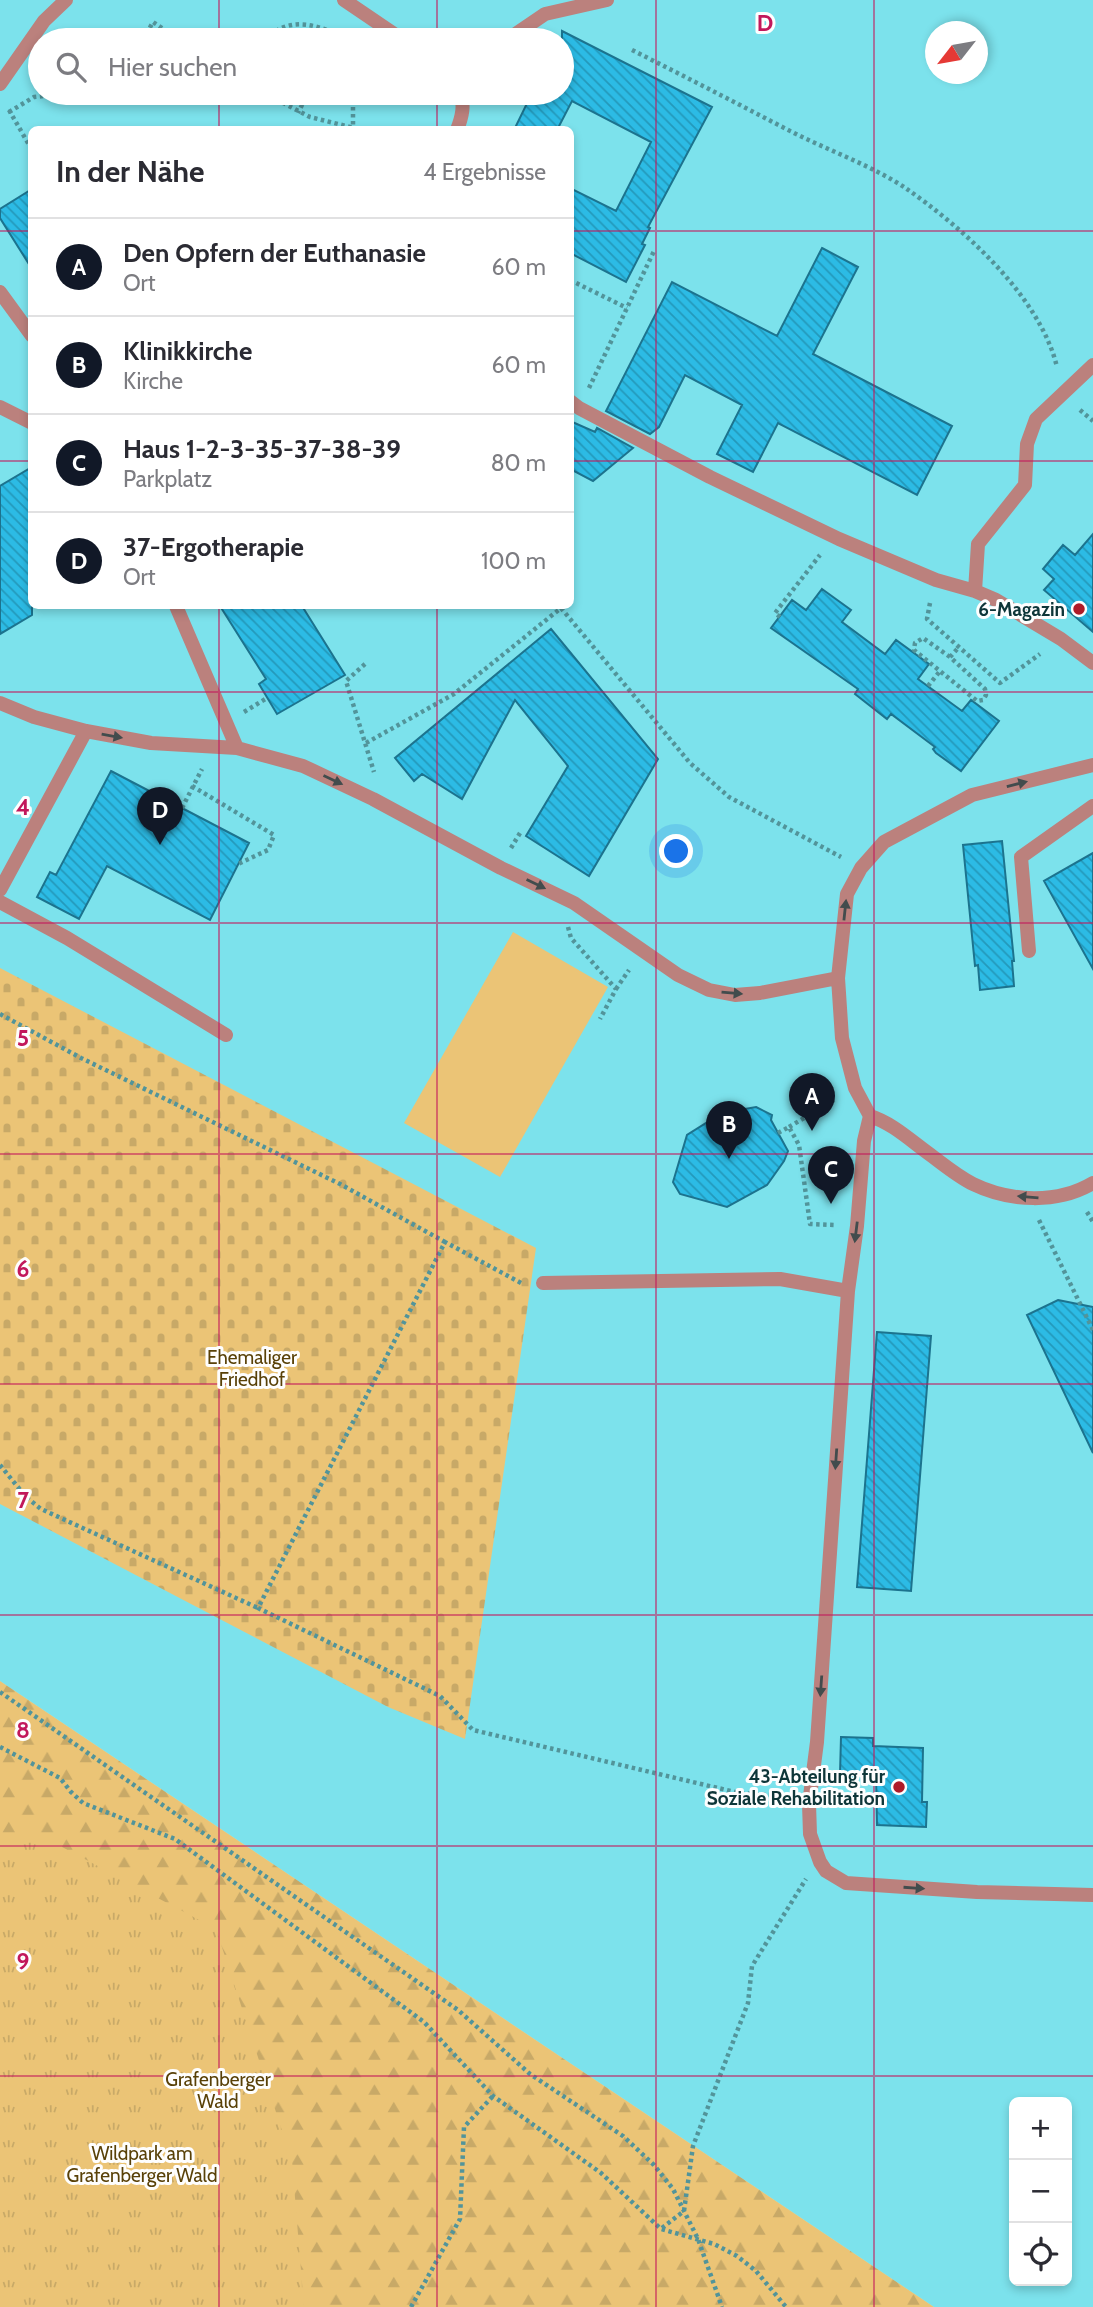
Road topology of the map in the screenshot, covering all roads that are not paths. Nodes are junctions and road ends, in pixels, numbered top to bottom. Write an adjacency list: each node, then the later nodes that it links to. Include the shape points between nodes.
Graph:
1 (66, 0): 4 (lane)
2 (344, 0): 5 (lane)
3 (607, 0): 6 (lane, via 545,14)
4 (40, 28)
5 (385, 28)
6 (525, 28)
7 (28, 45): 8 (lane)
8 (0, 84)
9 (462, 105): 10 (lane)
10 (459, 126)
11 (0, 292): 12 (lane)
12 (28, 330)
13 (1093, 365): 17 (lane, via 1036,419 1027,444 1025,485 978,544)
14 (575, 404): 17 (lane, via 834,537 936,580)
15 (0, 407): 16 (lane)
16 (28, 420)
17 (975, 591): 19 (lane, via 1061,639)
18 (177, 609): 22 (lane)
19 (1093, 663)
20 (0, 703): 21 (lane)
21 (86, 731): 22 (lane, one-way to 22, via 151,743); 25 (lane)
22 (236, 748): 28 (lane, one-way to 28, via 303,766 386,806 574,903 678,975 709,990 760,993)
23 (1093, 765): 28 (lane, one-way to 23, via 847,894 861,868 884,842 972,795)
24 (1093, 806): 27 (lane, via 1021,857)
25 (0, 890)
26 (0, 902): 29 (lane, via 67,937)
27 (1029, 951)
28 (838, 978): 30 (lane, via 842,1038 855,1088)
29 (226, 1035)
30 (870, 1116): 31 (lane, one-way to 30, via 1076,1193 1043,1198 997,1193 973,1184 884,1120); 33 (lane, one-way to 33)
31 (1093, 1183)
32 (543, 1283): 33 (lane, via 780,1279)
33 (848, 1291): 34 (lane, one-way to 34, via 810,1797 810,1835 820,1862 846,1883)
34 (1093, 1895)

